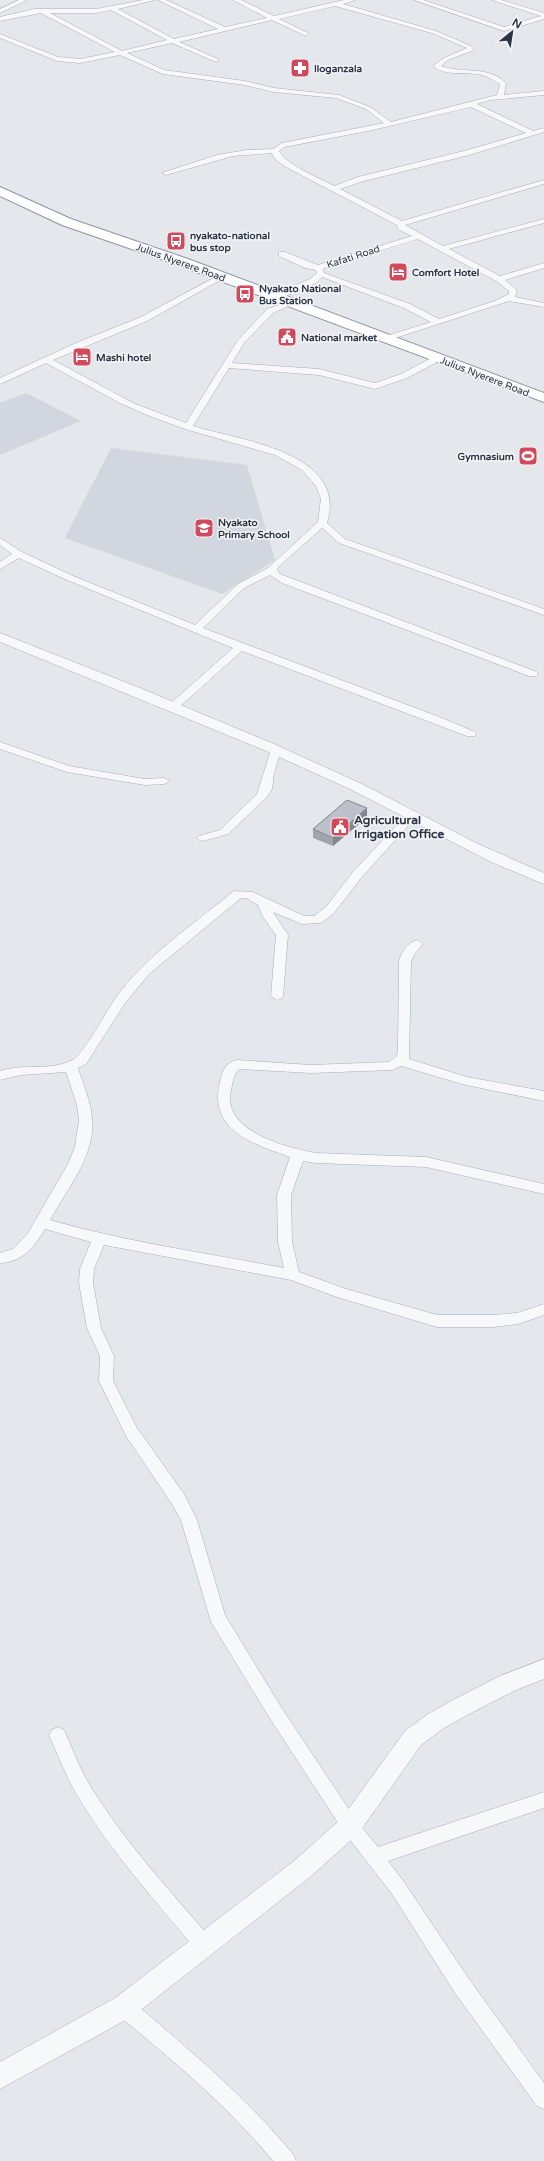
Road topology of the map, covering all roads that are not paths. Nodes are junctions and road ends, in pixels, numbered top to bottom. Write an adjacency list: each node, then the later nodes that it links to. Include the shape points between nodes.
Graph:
1 (24, 0): 11 (street)
2 (152, 0): 10 (street)
3 (162, 0): 18 (street)
4 (236, 0): 15 (street)
5 (316, 0): 9 (street)
6 (352, 0): 9 (street)
7 (417, 0): 16 (street, via 501,28)
8 (496, 0): 13 (street)
9 (333, 5): 15 (street); 25 (street, via 428,30 469,47 471,50 442,61 436,66 488,73 503,83)
10 (112, 8): 12 (street, via 90,11); 21 (street)
11 (0, 11)
12 (42, 11): 14 (street); 22 (street)
13 (544, 16): 16 (street)
14 (0, 18)
15 (275, 18): 18 (street); 19 (street)
16 (520, 26): 17 (street)
17 (536, 28)
18 (224, 30): 21 (street)
19 (306, 34)
20 (0, 36): 22 (street, via 66,61)
21 (173, 41): 22 (street); 23 (street)
22 (121, 53): 27 (street, via 168,74 245,83 274,90 337,96 368,108)
23 (216, 60)
24 (544, 93): 25 (street)
25 (501, 96): 26 (street)
26 (471, 104): 27 (street); 29 (street)
27 (390, 124): 30 (street, via 282,145)
28 (544, 130): 29 (street)
29 (531, 133): 33 (street)
30 (275, 151): 31 (street, via 212,158); 33 (street, via 278,157 289,165)
31 (166, 173)
32 (544, 182): 36 (street)
33 (332, 189): 36 (street)
34 (0, 191): 42 (highway, Julius Nyerere Road, via 56,218)
35 (544, 221): 38 (street)
36 (401, 224): 37 (street, via 401,227)
37 (419, 236): 38 (street); 41 (street, Kafati Road, via 332,262)
38 (442, 249): 43 (street)
39 (282, 254): 41 (street)
40 (544, 265): 43 (street)
41 (320, 271): 44 (street, Kafati Road, via 313,281); 48 (street, via 407,306)
42 (221, 276): 44 (highway, Julius Nyerere Road); 51 (street, via 144,319)
43 (499, 279): 45 (street, via 513,290 513,295)
44 (276, 297): 46 (highway, Julius Nyerere Road)
45 (508, 298): 47 (street); 48 (street)
46 (291, 303): 49 (highway, Julius Nyerere Road); 52 (street, via 270,311 241,342)
47 (544, 304)
48 (438, 322): 49 (street)
49 (386, 339): 50 (highway, Julius Nyerere Road)
50 (438, 358): 52 (street, via 404,376 375,386 319,372); 54 (highway, Julius Nyerere Road)
51 (48, 360): 53 (street); 55 (street, via 116,398)
52 (226, 365): 55 (street)
53 (0, 381)
54 (544, 398)
55 (188, 427): 56 (street, via 258,447 286,457 305,468 320,482 327,496)
56 (322, 523): 60 (street); 61 (street, via 331,533 354,546)
57 (0, 541): 58 (street)
58 (19, 554): 59 (street); 62 (street, via 70,578)
59 (0, 566)
60 (272, 570): 62 (street, via 241,586); 65 (street, via 285,581)
61 (544, 612)
62 (197, 629): 64 (street)
63 (0, 637): 66 (street)
64 (240, 647): 66 (street); 67 (street)
65 (533, 674)
66 (174, 706): 69 (street)
67 (471, 734)
68 (0, 745): 70 (street, via 66,770 88,771 145,782)
69 (276, 750): 71 (street); 72 (street, via 262,796 224,832)
70 (164, 781)
71 (412, 815): 73 (street, via 477,849); 74 (street, via 322,917 311,921 302,920)
72 (203, 838)
73 (544, 879)
74 (262, 903): 76 (street, via 282,935); 78 (street, via 249,895 238,894 145,971 121,1000 81,1061)
75 (417, 944): 77 (street, via 408,953 405,961 404,1050)
76 (277, 996)
77 (400, 1061): 80 (street, via 466,1081); 81 (street, via 392,1066 376,1067 311,1069 237,1064 232,1067 222,1095 230,1119 244,1134)
78 (71, 1068): 79 (street, via 19,1071); 83 (street, via 86,1125 84,1142 79,1158 54,1199)
79 (0, 1076)
80 (544, 1096)
81 (298, 1155): 82 (street, via 348,1160 426,1162); 86 (street, via 284,1195 285,1242)
82 (544, 1189)
83 (43, 1223): 84 (street); 85 (street, via 27,1244 15,1254)
84 (99, 1239): 86 (street); 91 (street, via 88,1269 86,1283 94,1328 107,1356 106,1381 131,1432 178,1499 189,1520 217,1617 275,1712)
85 (0, 1258)
86 (293, 1276): 87 (street, via 438,1321 494,1321 518,1318)
87 (544, 1309)
88 (544, 1669): 91 (street, via 508,1683 461,1707 413,1738)
89 (58, 1735): 93 (street, via 79,1781 101,1816 124,1848)
90 (540, 1803): 92 (street)
91 (350, 1826): 92 (street); 93 (street, via 302,1869)
92 (374, 1857): 96 (street, via 398,1888 462,1986)
93 (205, 1946): 94 (street)
94 (124, 2007): 95 (street); 97 (street, via 217,2087 256,2125)
95 (0, 2076)
96 (544, 2099)
97 (286, 2161)

